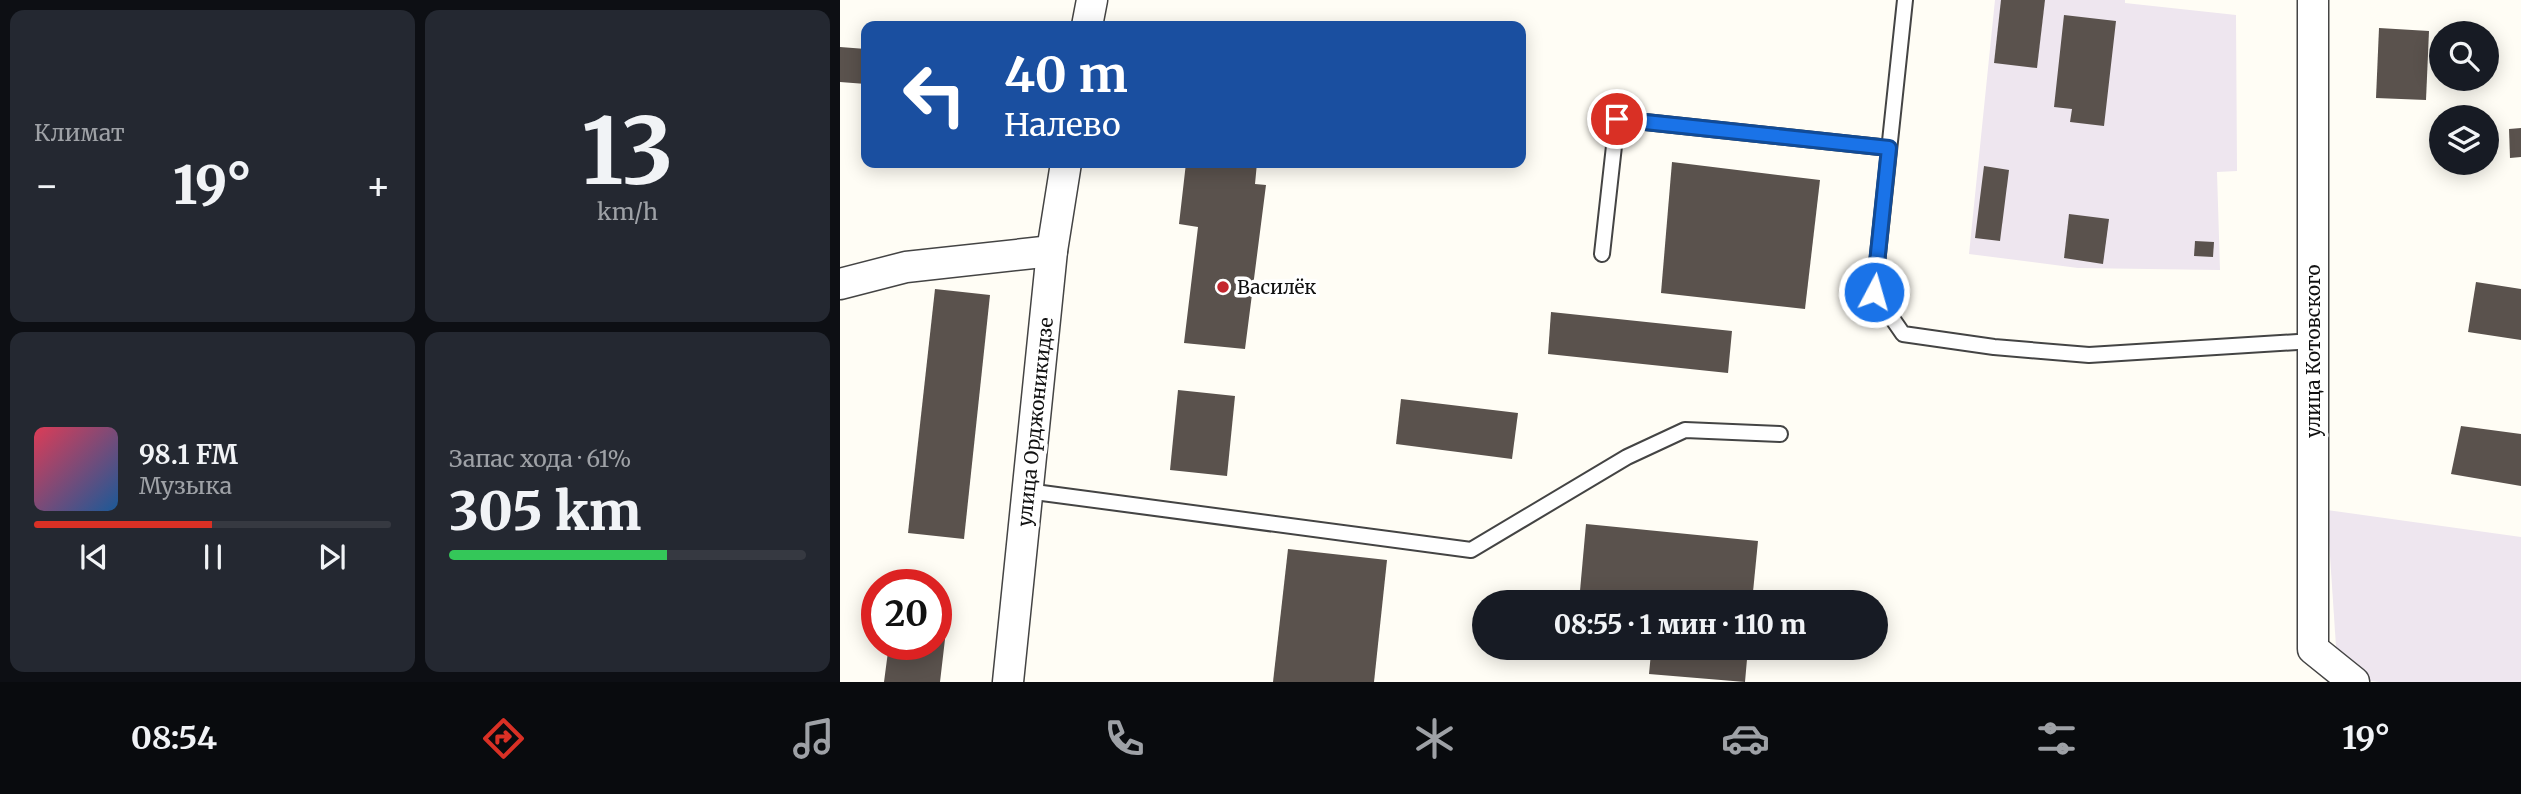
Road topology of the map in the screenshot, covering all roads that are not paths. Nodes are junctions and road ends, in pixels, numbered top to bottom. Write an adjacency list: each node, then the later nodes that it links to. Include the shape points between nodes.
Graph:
1 (1091, 0): 4 (street)
2 (1905, 0): 5 (lane)
3 (2314, 0): 10 (street, улица Котовского)
4 (1088, 21)
5 (1889, 148): 8 (lane, via 1617,119); 10 (lane, via 1874,292 1903,334 2089,355)
6 (1065, 168): 7 (street, улица Орджоникидзе)
7 (1052, 251): 9 (street, via 906,267); 12 (street, улица Орджоникидзе)
8 (1602, 254)
9 (840, 284)
10 (2313, 341): 14 (street, улица Котовского, via 2313,649)
11 (1780, 434): 12 (lane, via 1685,430 1627,457 1471,550)
12 (1027, 491): 13 (street, улица Орджоникидзе)
13 (1008, 682)
14 (2354, 682)

